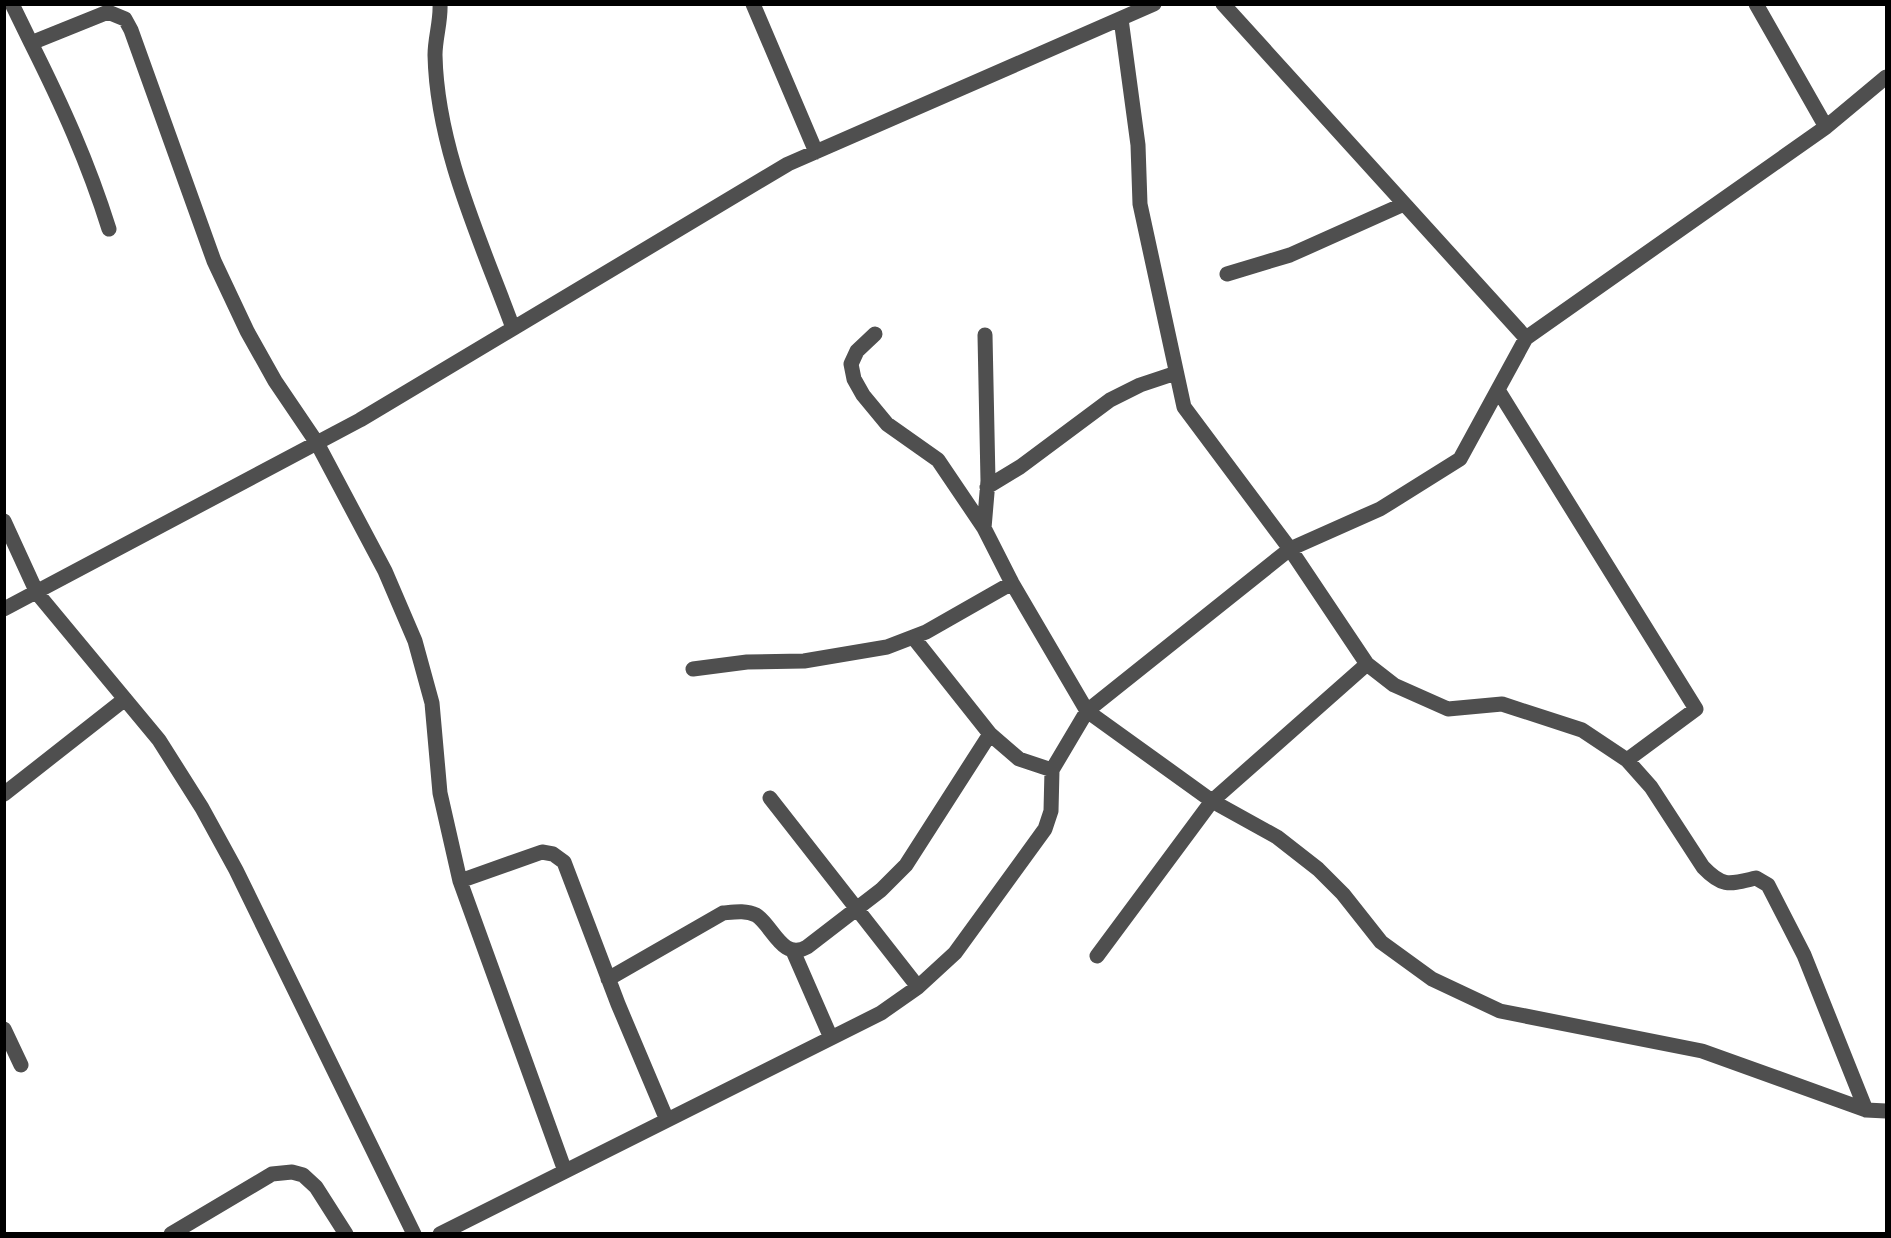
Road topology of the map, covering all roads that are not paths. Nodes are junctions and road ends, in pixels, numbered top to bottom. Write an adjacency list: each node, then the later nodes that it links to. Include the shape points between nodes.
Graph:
1 (12, 4): 9 (street)
2 (440, 4): 16 (street, via 435,53 453,164)
3 (753, 4): 12 (street)
4 (1154, 4): 8 (street)
5 (1223, 4): 13 (street)
6 (1756, 4): 11 (street)
7 (125, 12): 9 (street, via 108,12); 22 (street, via 214,261 246,331)
8 (1121, 19): 12 (street); 20 (street, via 1138,145 1140,204)
9 (31, 43): 14 (street, via 72,125)
10 (1887, 77): 11 (street)
11 (1826, 127): 19 (street)
12 (816, 152): 16 (street, via 788,164)
13 (1404, 204): 15 (street, via 1290,255); 19 (street)
14 (109, 229)
15 (1227, 274)
16 (513, 328): 22 (street)
17 (875, 333): 25 (street, via 857,351 851,364 859,387 887,424 938,460)
18 (985, 335): 23 (street)
19 (1526, 338): 21 (street)
20 (1176, 373): 23 (street, via 1110,400); 26 (street, via 1184,407)
21 (1498, 390): 26 (street, via 1460,459 1380,509); 36 (street, via 1696,709)
22 (317, 443): 28 (street); 41 (street, via 385,571 415,641 432,703 440,793)
23 (987, 487): 25 (street)
24 (4, 521): 28 (street)
25 (984, 528): 27 (street)
26 (1290, 549): 31 (street); 34 (street)
27 (1012, 583): 30 (street); 34 (street)
28 (37, 593): 29 (street); 33 (street)
29 (4, 609)
30 (913, 637): 32 (street, via 848,655); 35 (street)
31 (1367, 664): 36 (street, via 1394,685 1448,709 1502,704 1582,730); 40 (street)
32 (693, 669)
33 (124, 699): 38 (street); 56 (street, via 159,740 202,808)
34 (1087, 711): 37 (street); 40 (street)
35 (990, 734): 37 (street, via 1019,759); 42 (street, via 906,865)
36 (1626, 760): 50 (street, via 1651,787 1714,879 1734,884 1756,879 1768,885 1804,954)
37 (1052, 770): 46 (street, via 1051,811 1045,829 955,953)
38 (4, 794)
39 (770, 798): 42 (street)
40 (1212, 801): 44 (street); 50 (street, via 1277,837 1318,869 1381,942 1432,979 1500,1011 1702,1051)
41 (459, 881): 45 (street, via 542,852 553,854 564,862); 53 (street)
42 (857, 909): 43 (street, via 807,947); 46 (street)
43 (793, 951): 45 (street, via 757,916 744,911 723,913); 48 (street)
44 (1097, 956)
45 (608, 979): 52 (street)
46 (918, 987): 48 (street, via 881,1013)
47 (4, 1029): 49 (street)
48 (831, 1038): 52 (street)
49 (21, 1065)
50 (1866, 1110): 51 (street)
51 (1887, 1111)
52 (667, 1120): 53 (street)
53 (565, 1171): 57 (street)
54 (171, 1233): 55 (street, via 272,1174 292,1172 303,1175 316,1187)
55 (346, 1233)
56 (414, 1233)
57 (440, 1233)

